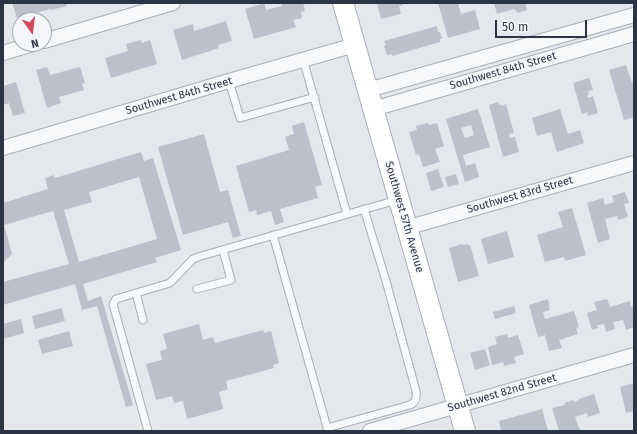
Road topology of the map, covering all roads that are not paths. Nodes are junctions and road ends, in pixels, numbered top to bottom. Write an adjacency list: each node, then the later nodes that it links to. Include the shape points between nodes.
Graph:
1 (173, 3): 5 (street)
2 (342, 3): 6 (main road, Southwest 57th Avenue)
3 (634, 15): 9 (street, Southwest 84th Street)
4 (634, 34): 11 (street, Southwest 84th Street)
5 (52, 39)
6 (355, 45): 7 (street, Southwest 84th Street); 9 (main road, Southwest 57th Avenue)
7 (303, 59): 8 (street, Southwest 84th Street); 10 (lane)
8 (229, 81): 10 (lane, via 240,118); 12 (street, Southwest 84th Street)
9 (368, 90): 11 (main road, Southwest 57th Avenue)
10 (315, 97): 16 (lane)
11 (373, 109): 14 (main road, Southwest 57th Avenue)
12 (3, 148)
13 (634, 163): 17 (street, Southwest 83rd Street)
14 (398, 200): 15 (lane); 17 (main road, Southwest 57th Avenue)
15 (364, 209): 16 (lane); 25 (lane, via 417,396 410,405)
16 (347, 214): 18 (lane)
17 (406, 228): 24 (main road, Southwest 57th Avenue)
18 (273, 235): 19 (lane); 25 (lane)
19 (223, 250): 20 (lane, via 231,280); 21 (lane, via 194,260 170,283)
20 (197, 289)
21 (136, 293): 22 (lane); 26 (lane, via 116,299 112,304)
22 (143, 320)
23 (634, 355): 24 (street, Southwest 82nd Street)
24 (458, 406): 27 (street, Southwest 82nd Street); 28 (main road, Southwest 57th Avenue)
25 (328, 430)
26 (148, 431)
27 (370, 431)
28 (465, 431)

